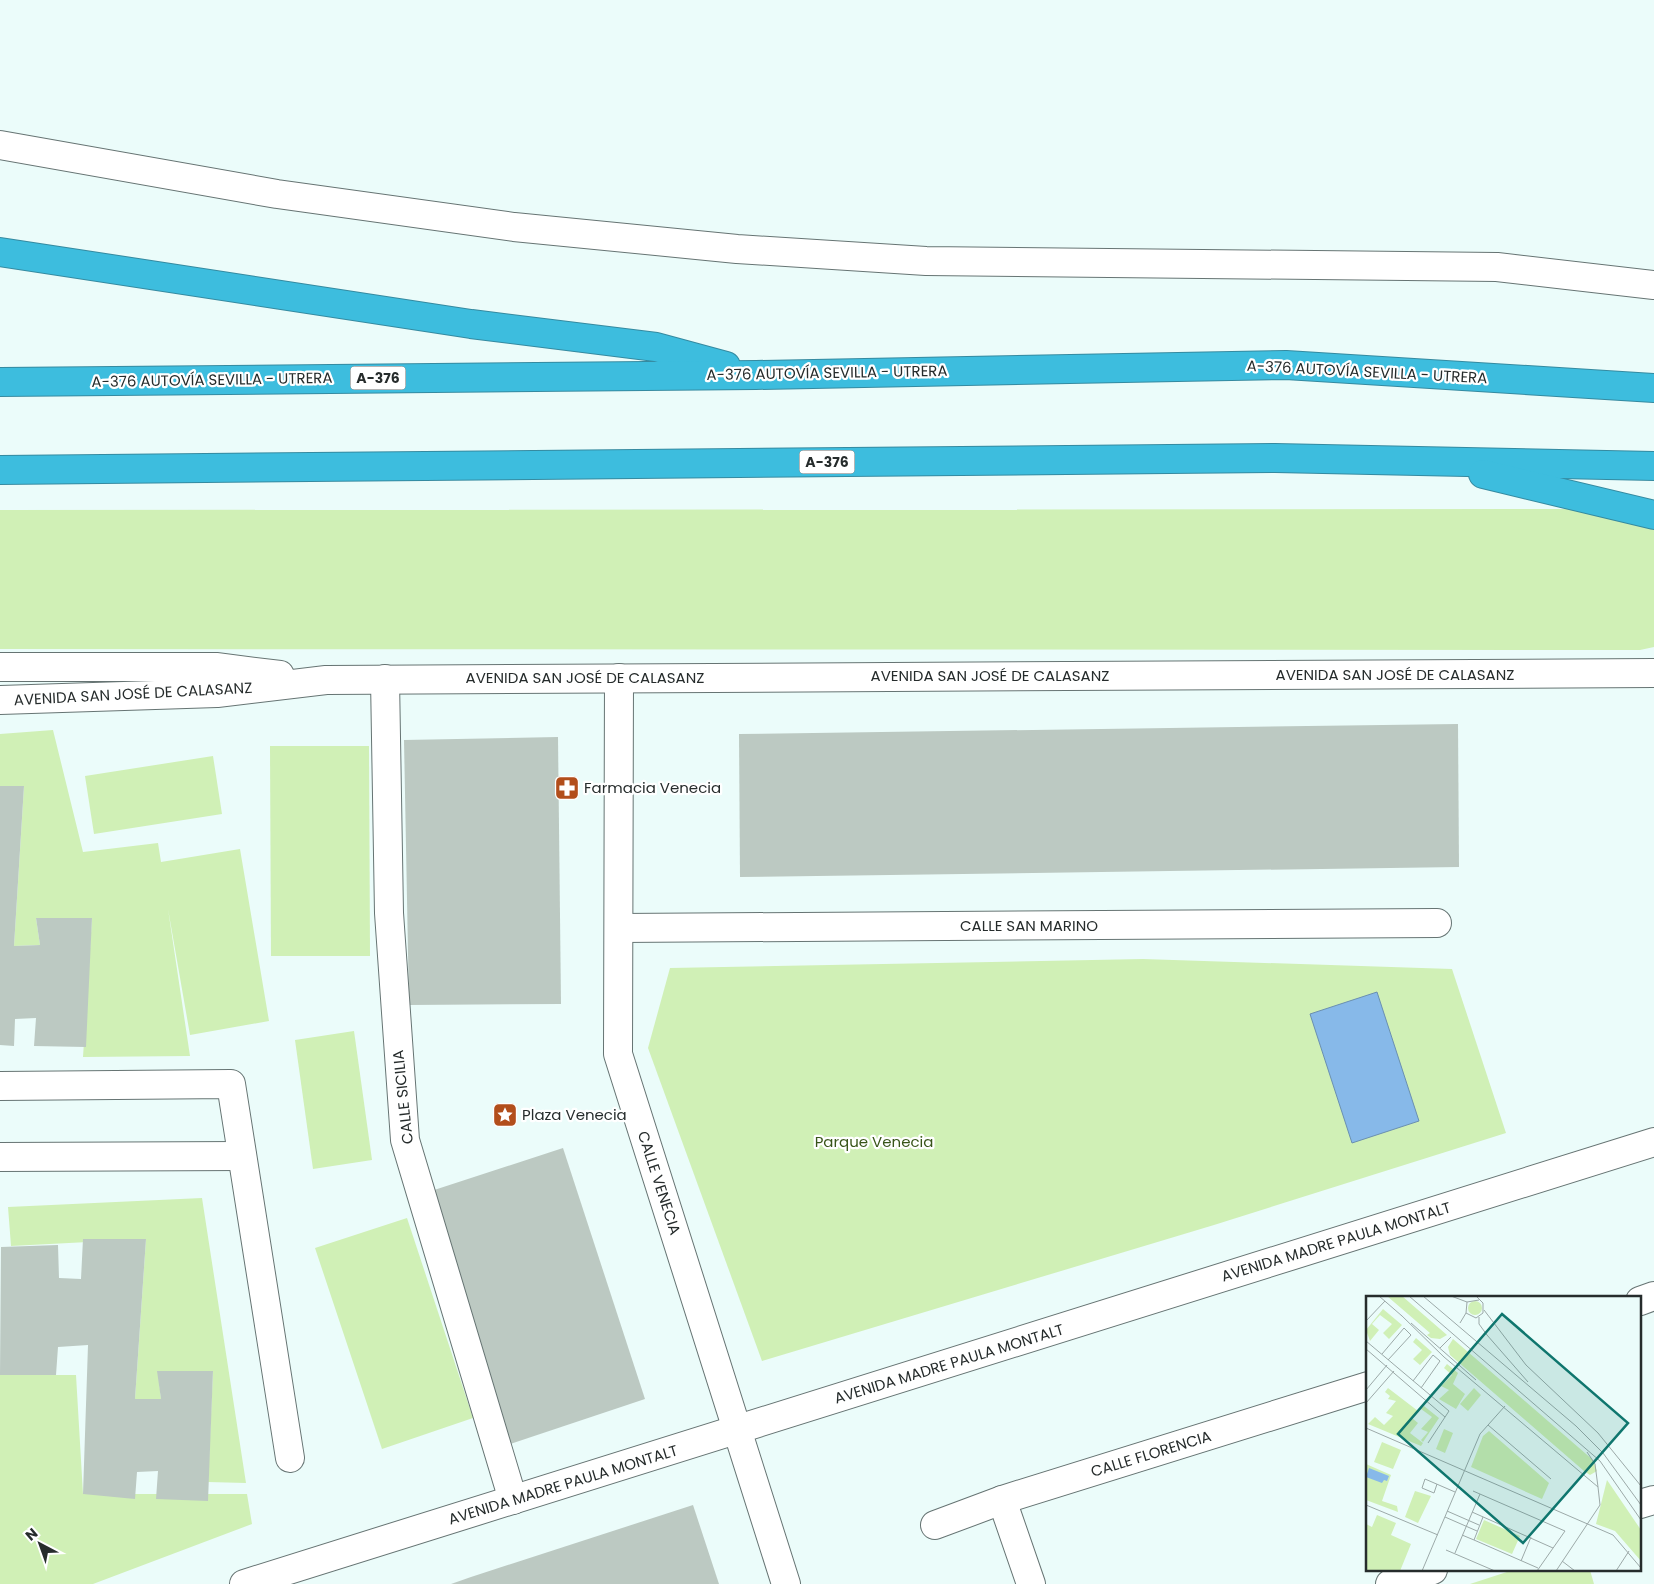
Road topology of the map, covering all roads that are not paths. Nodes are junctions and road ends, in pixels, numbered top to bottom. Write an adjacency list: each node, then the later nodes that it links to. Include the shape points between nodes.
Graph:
1 (0, 145): 3 (street, via 296,196 514,227 737,249 926,261 1496,267)
2 (0, 252): 4 (highway, via 471,324 656,347)
3 (1654, 285)
4 (756, 375): 5 (highway, A-376 AUTOVÍA SEVILLA - UTRERA / A-376); 6 (highway, A-376 AUTOVÍA SEVILLA - UTRERA / A-376, via 1286,365)
5 (0, 382)
6 (1654, 388)
7 (1275, 458): 8 (highway, A-376); 9 (highway, A-376); 10 (highway, via 1464,469)
8 (1654, 466)
9 (0, 470)
10 (1654, 515)
11 (0, 667): 15 (street, AVENIDA SAN JOSÉ DE CALASANZ, via 216,667)
12 (1654, 674): 13 (street, AVENIDA SAN JOSÉ DE CALASANZ)
13 (619, 678): 14 (street, AVENIDA SAN JOSÉ DE CALASANZ); 18 (street, CALLE VENECIA)
14 (384, 679): 15 (street, AVENIDA SAN JOSÉ DE CALASANZ); 26 (street, CALLE SICILIA, via 389,912 405,1140)
15 (326, 680): 16 (street, AVENIDA SAN JOSÉ DE CALASANZ, via 217,692)
16 (0, 700)
17 (1438, 923): 18 (street, CALLE SAN MARINO)
18 (620, 928): 24 (street, CALLE VENECIA, via 618,1054)
19 (0, 1086): 21 (street, via 231,1084)
20 (1654, 1142): 24 (street, AVENIDA MADRE PAULA MONTALT)
21 (242, 1156): 22 (street); 25 (street)
22 (0, 1157)
23 (1366, 1387): 27 (street, CALLE FLORENCIA)
24 (738, 1430): 26 (street, AVENIDA MADRE PAULA MONTALT); 31 (street, CALLE VENECIA)
25 (290, 1458)
26 (513, 1500): 30 (street, AVENIDA MADRE PAULA MONTALT)
27 (1002, 1500): 28 (street, CALLE FLORENCIA); 32 (street)
28 (935, 1525)
29 (1427, 1572): 33 (street)
30 (244, 1584)
31 (786, 1584)
32 (1031, 1584)
33 (1390, 1584)

